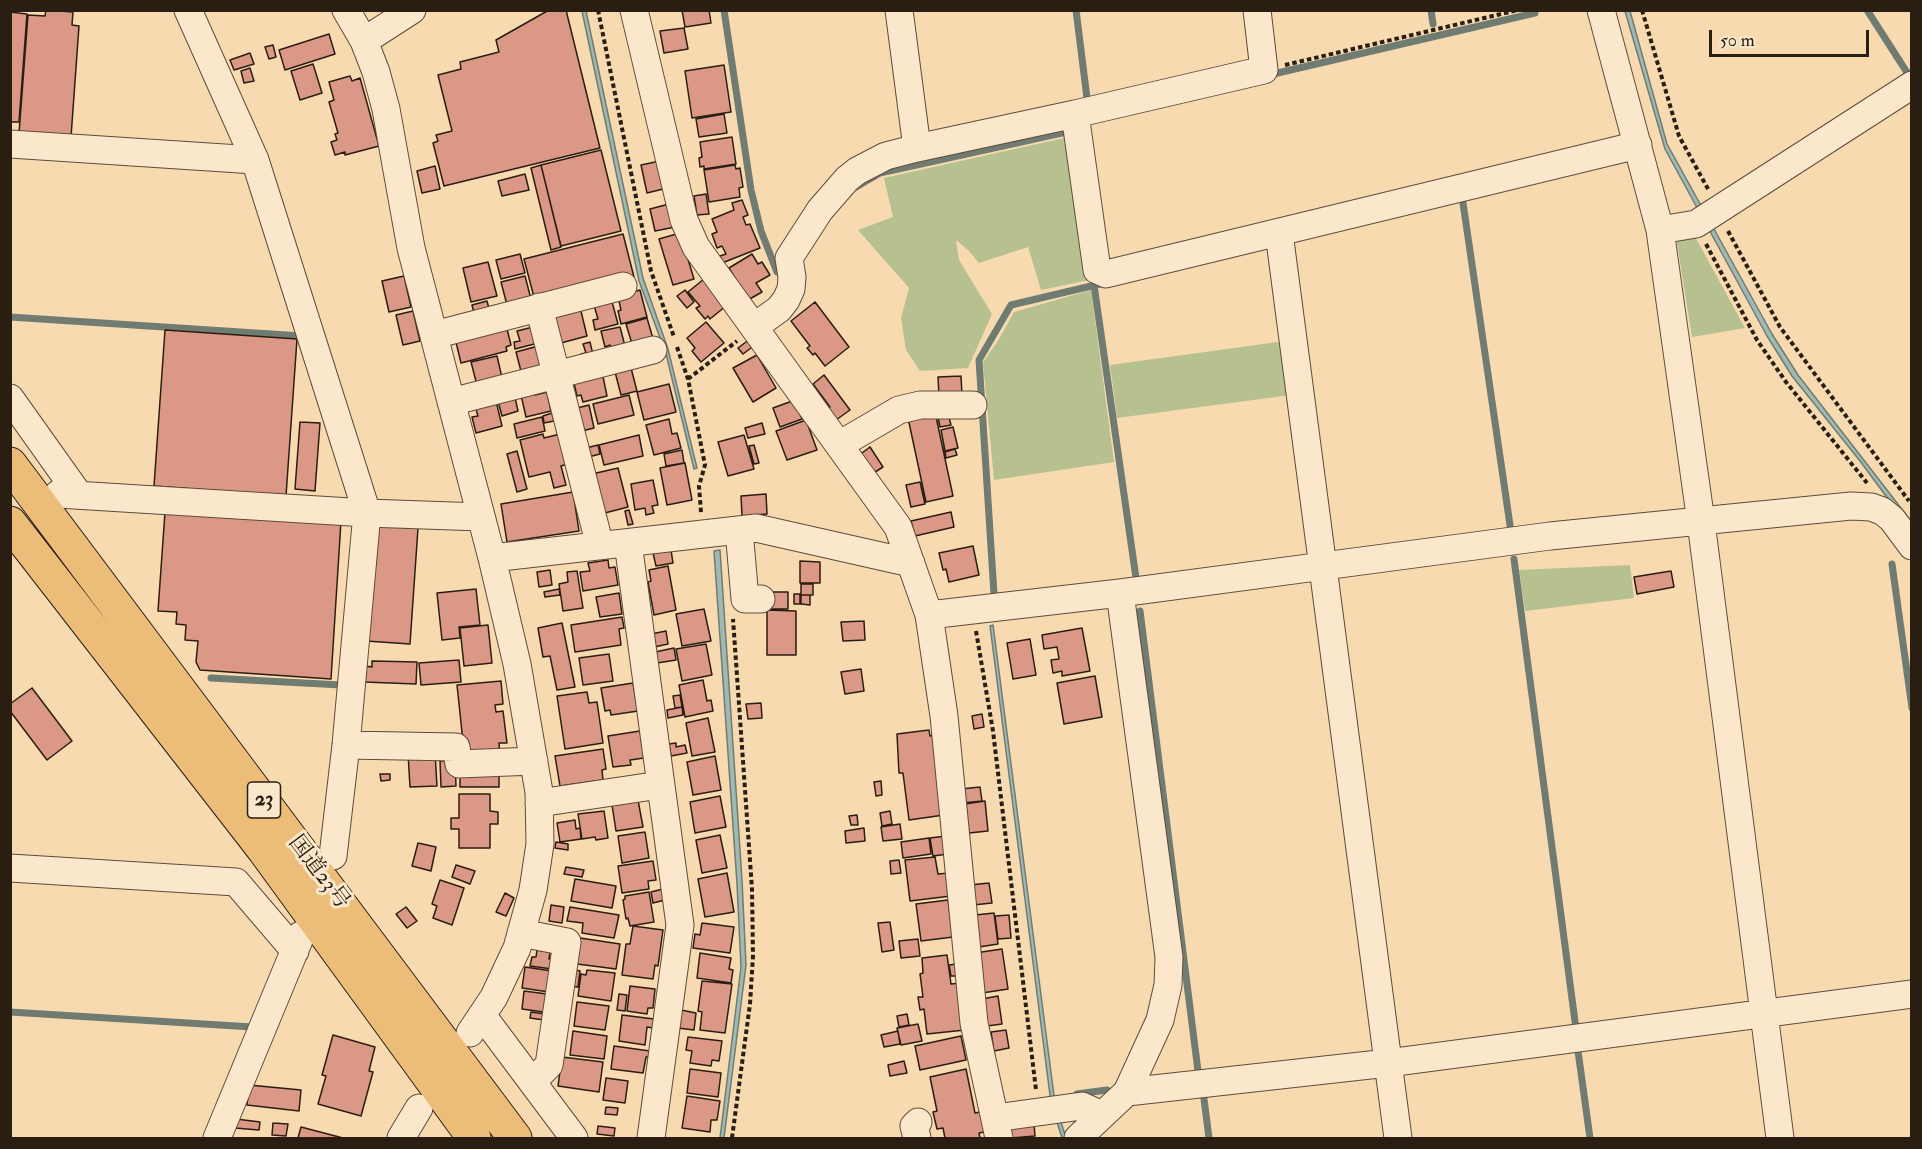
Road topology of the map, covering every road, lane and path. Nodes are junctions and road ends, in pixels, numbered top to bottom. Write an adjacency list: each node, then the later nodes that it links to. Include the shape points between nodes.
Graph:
1 (189, 10): 18 (street)
2 (346, 10): 11 (street)
3 (412, 10): 11 (street)
4 (598, 10): 28 (path, via 651,271)
5 (634, 10): 24 (street, via 684,220 696,247)
6 (899, 10): 17 (street)
7 (1257, 10): 12 (street)
8 (1518, 10): 12 (path)
9 (1601, 10): 16 (street)
10 (1642, 10): 19 (path, via 1678,136)
11 (364, 41): 25 (street, via 386,109 411,248)
12 (1264, 70): 14 (street)
13 (1911, 85): 19 (street)
14 (1075, 114): 17 (street); 21 (street, via 1097,270 1106,274)
15 (10, 144): 18 (street)
16 (1638, 145): 20 (street); 21 (street)
17 (917, 148): 24 (street, via 871,162 846,179 789,258 792,277 786,300)
18 (246, 159): 36 (street)
19 (1707, 217): 20 (street); 34 (path, via 1724,224 1780,327); 35 (path, via 1756,340 1874,492)
20 (1660, 230): 38 (street)
21 (1280, 233): 47 (street)
22 (623, 286): 23 (street)
23 (539, 307): 25 (street); 27 (street)
24 (754, 327): 28 (path); 32 (street)
25 (434, 335): 30 (street)
26 (653, 350): 27 (street)
27 (556, 375): 30 (street); 43 (street)
28 (688, 379): 41 (path, via 705,465 699,486)
29 (10, 398): 36 (street, via 69,495)
30 (451, 402): 37 (street)
31 (973, 405): 32 (street, via 920,405 899,410)
32 (839, 445): 46 (street, via 898,527)
33 (10, 464): 72 (highway, 国道23号 / 23)
34 (1911, 504)
35 (1882, 511): 38 (street, via 1851,506); 44 (street)
36 (367, 513): 37 (street); 53 (street)
37 (481, 518): 45 (street)
38 (1701, 522): 47 (street, via 1550,536); 61 (street)
39 (10, 523): 71 (highway, 国道23号 / 23, via 264,850)
40 (739, 530): 41 (street); 46 (street, via 756,528); 49 (street, via 745,599)
41 (703, 534): 42 (street)
42 (628, 543): 43 (street); 55 (street)
43 (600, 546): 45 (street)
44 (1911, 546)
45 (492, 558): 54 (street, via 517,664)
46 (911, 563): 52 (street)
47 (1322, 566): 48 (street); 62 (street)
48 (1120, 593): 50 (street); 64 (street, via 1169,957 1160,1020)
49 (761, 599)
50 (973, 610): 52 (street); 66 (path)
51 (733, 612): 75 (path, via 753,956)
52 (929, 615): 68 (street, via 944,716 974,1023)
53 (346, 745): 54 (street, via 456,747 459,764); 57 (street)
54 (534, 761): 56 (street)
55 (660, 785): 56 (street); 74 (street, via 680,925)
56 (539, 803): 59 (street, via 540,844)
57 (333, 856)
58 (10, 868): 69 (street, via 236,882 298,943)
59 (521, 933): 63 (street, via 494,997 476,1024); 63 (street, via 567,942 549,1065)
60 (1911, 994): 61 (street)
61 (1764, 1014): 62 (street); 78 (street)
62 (1388, 1063): 64 (street); 77 (street)
63 (532, 1082): 73 (street)
64 (1126, 1092): 67 (street)
65 (419, 1108): 70 (street)
66 (1049, 1111): 67 (street, via 1082,1106); 68 (street)
67 (1102, 1115): 76 (street)
68 (997, 1128)
69 (217, 1138)
70 (402, 1138)
71 (474, 1138)
72 (515, 1138)
73 (574, 1138)
74 (651, 1138)
75 (732, 1138)
76 (1078, 1138)
77 (1398, 1138)
78 (1780, 1138)

